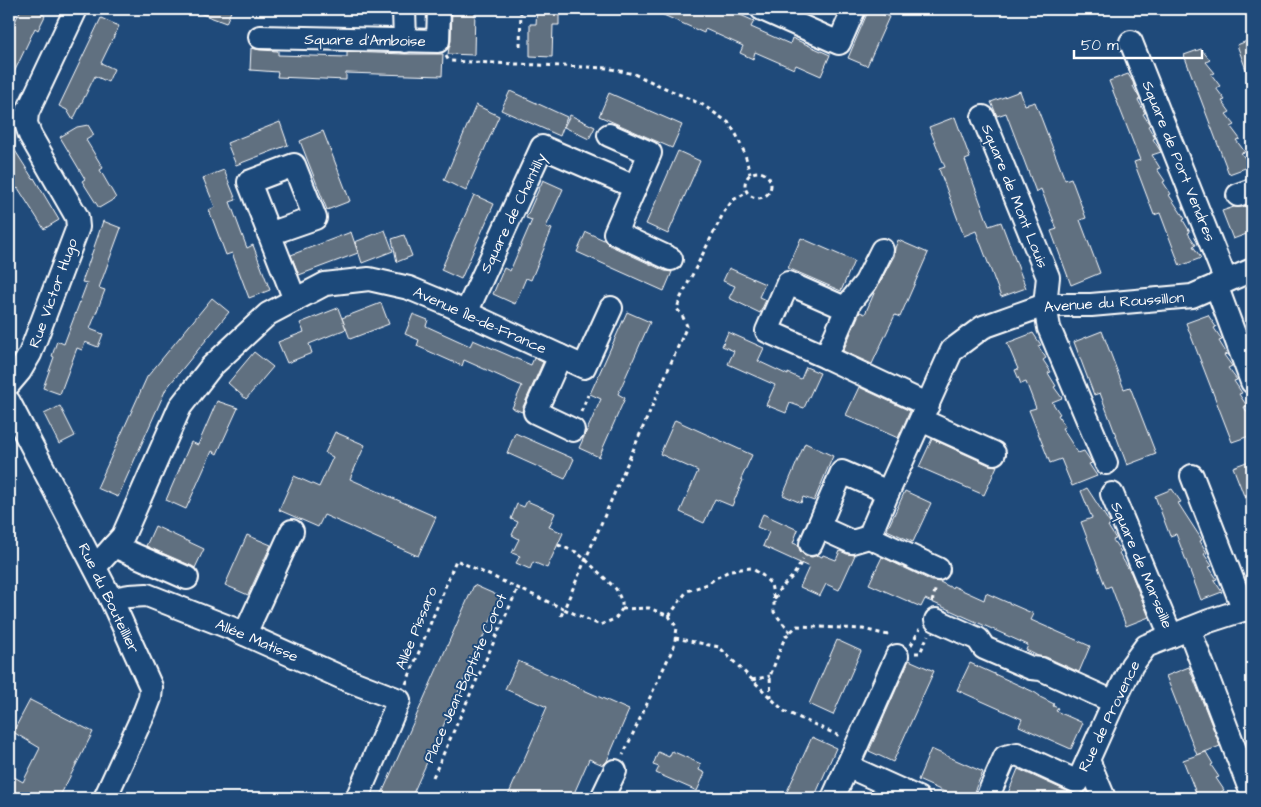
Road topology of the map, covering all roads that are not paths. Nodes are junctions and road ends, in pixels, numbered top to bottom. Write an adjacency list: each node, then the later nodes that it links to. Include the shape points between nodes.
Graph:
1 (76, 9): 25 (street, Rue Victor Hugo, via 27,113 26,123 77,217 78,227 30,354)
2 (404, 9): 7 (street)
3 (439, 9): 7 (street, Square d'Amboise, via 438,41)
4 (762, 9): 5 (street, via 839,43)
5 (854, 9)
6 (260, 37): 7 (street, Square d'Amboise)
7 (405, 41)
8 (1131, 42): 16 (street, Square de Port Vendres)
9 (983, 117): 18 (street, Square de Mont Louis, via 1048,278)
10 (609, 135): 11 (street, via 650,153)
11 (635, 187): 14 (street, via 614,232); 21 (street, Square de Chantilly, via 542,147)
12 (269, 234): 17 (street)
13 (882, 250): 20 (street, via 866,282)
14 (671, 260)
15 (1252, 270): 16 (street, Avenue du Roussillon)
16 (1221, 283): 18 (street, Avenue du Roussillon, via 1192,296 1091,305); 24 (street, Square de Port Vendres)
17 (295, 300): 21 (street, Avenue Île-de-France, via 325,284 369,279 409,288); 36 (street, Avenue Île-de-France, via 268,314 211,367 180,407 123,536)
18 (1045, 305): 27 (street, Avenue du Roussillon, via 983,327 952,350); 30 (street, Square de Mont Louis, via 1049,328)
19 (611, 308): 22 (street, Avenue Île-de-France, via 584,367)
20 (847, 309): 23 (street); 23 (street, via 788,283 767,331)
21 (466, 313): 22 (street, Avenue Île-de-France)
22 (560, 356): 28 (street, via 535,412)
23 (826, 358): 27 (street)
24 (1252, 382)
25 (9, 384)
26 (9, 402): 37 (street, Rue du Bouteillier)
27 (924, 412): 29 (street); 32 (street, Avenue du Roussillon)
28 (573, 430)
29 (994, 453)
30 (1106, 463)
31 (1192, 476): 41 (street)
32 (888, 492): 35 (street, Avenue du Roussillon); 35 (street, via 842,472 815,536 852,542)
33 (1112, 494): 43 (street, Square de Marseille)
34 (292, 531): 44 (street)
35 (869, 538): 38 (street)
36 (114, 546): 37 (street, Avenue Île-de-France); 39 (street)
37 (95, 567): 40 (street, Rue du Bouteillier)
38 (938, 569)
39 (187, 578)
40 (111, 599): 44 (street, Allée Matisse, via 147,595); 51 (street, Rue du Bouteillier, via 151,687 150,698)
41 (1248, 608): 43 (street, Rue de Provence)
42 (936, 620): 46 (street, via 978,639 984,648)
43 (1180, 632): 46 (street, Rue de Provence, via 1146,646 1132,665); 50 (street, Square de Marseille)
44 (245, 634): 52 (street, Allée Matisse, via 399,700)
45 (901, 646): 48 (street)
46 (1114, 702): 47 (street, Rue de Provence)
47 (1088, 760): 56 (street, Rue de Provence, via 1078,782 1018,754 1006,757); 57 (street)
48 (847, 766): 54 (street); 55 (street)
49 (615, 771): 53 (street)
50 (1248, 784)
51 (105, 798)
52 (357, 798)
53 (602, 798)
54 (833, 798)
55 (918, 798)
56 (987, 798)
57 (1104, 798)

